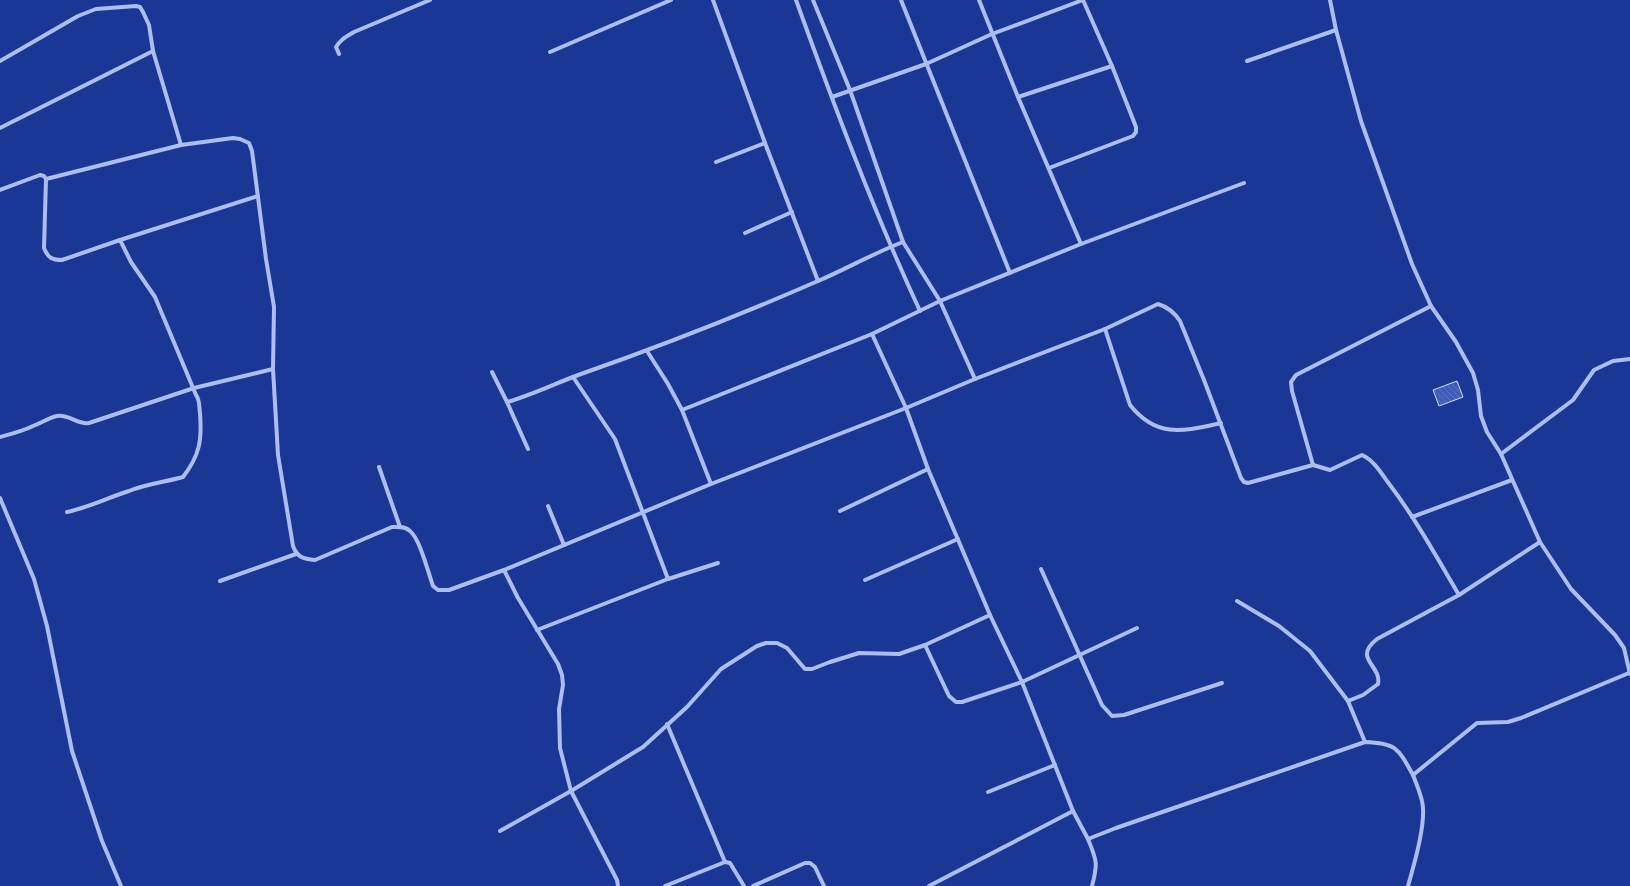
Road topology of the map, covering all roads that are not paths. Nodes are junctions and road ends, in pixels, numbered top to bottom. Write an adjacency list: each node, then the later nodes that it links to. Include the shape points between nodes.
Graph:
1 (430, 0): 14 (street, via 345,37 336,47)
2 (672, 0): 13 (street)
3 (713, 0): 23 (street)
4 (796, 0): 20 (street)
5 (813, 0): 19 (street)
6 (901, 0): 17 (street)
7 (979, 0): 11 (street)
8 (1083, 0): 11 (street); 18 (street)
9 (1330, 0): 10 (street)
10 (1336, 30): 16 (street); 40 (street, via 1361,121 1412,264)
11 (992, 34): 17 (street); 21 (street)
12 (153, 51): 15 (street, via 147,18 140,7 136,6 96,9 78,16); 22 (street); 24 (street)
13 (550, 52)
14 (339, 54)
15 (0, 61)
16 (1248, 61)
17 (926, 64): 19 (street); 37 (street)
18 (1112, 66): 21 (street); 26 (street, via 1136,132 1133,136)
19 (850, 90): 20 (street); 34 (street)
20 (832, 97): 36 (street)
21 (1018, 97): 26 (street)
22 (0, 128)
23 (765, 143): 25 (street); 31 (street)
24 (181, 145): 27 (street); 30 (street, via 233,138 249,143)
25 (716, 162)
26 (1049, 168): 35 (street)
27 (46, 179): 29 (street, via 40,175); 33 (street, via 44,248 53,260 62,260)
28 (1244, 183): 35 (street)
29 (0, 190)
30 (258, 196): 33 (street); 46 (street, via 274,307)
31 (792, 212): 32 (street); 38 (street)
32 (745, 233)
33 (120, 240): 50 (street, via 131,262 155,297)
34 (903, 242): 36 (street); 39 (street)
35 (1081, 244): 37 (street)
36 (890, 247): 38 (street); 41 (street)
37 (1010, 273): 39 (street)
38 (818, 281): 44 (street)
39 (940, 301): 41 (street); 49 (street)
40 (1431, 306): 57 (street, via 1456,342 1473,373 1486,432); 58 (street, via 1296,376 1291,382)
41 (920, 311): 43 (street)
42 (1106, 329): 49 (street); 54 (street, via 1130,405 1137,414 1166,429 1177,431); 54 (street, via 1158,304 1174,313 1180,321)
43 (872, 334): 52 (street); 53 (street)
44 (647, 351): 48 (street); 53 (street)
45 (1630, 359): 57 (street, via 1614,361 1594,370 1573,400)
46 (273, 369): 50 (street); 73 (street, via 278,455)
47 (492, 372): 51 (street)
48 (573, 377): 51 (street); 67 (street, via 615,439)
49 (975, 379): 52 (street)
50 (194, 388): 55 (street, via 90,423 82,424 70,417 58,416); 66 (street, via 199,399 201,441 196,457 183,477 128,491)
51 (507, 402): 56 (street)
52 (906, 408): 60 (street); 62 (street)
53 (682, 410): 62 (street)
54 (1221, 423): 58 (street, via 1244,482)
55 (0, 437)
56 (528, 449)
57 (1501, 454): 61 (street)
58 (1313, 465): 68 (street, via 1330,470 1362,455 1368,458 1393,488)
59 (379, 467): 69 (street)
60 (928, 469): 65 (street); 70 (street)
61 (1512, 480): 68 (street); 71 (street)
62 (711, 484): 67 (street)
63 (0, 498): 101 (street, via 34,579 47,626 72,751 102,841)
64 (548, 506): 72 (street)
65 (840, 511)
66 (67, 512)
67 (643, 512): 72 (street); 77 (street)
68 (1412, 517): 80 (street)
69 (400, 527): 73 (street, via 392,527 315,560 304,559); 76 (street, via 410,530 417,541 433,586 438,590 449,590)
70 (958, 539): 78 (street); 82 (street)
71 (1540, 542): 80 (street); 87 (street, via 1571,589 1624,648)
72 (564, 545): 76 (street)
73 (296, 554): 79 (street)
74 (718, 563): 77 (street)
75 (1041, 569): 86 (street)
76 (504, 570): 84 (street)
77 (668, 579): 84 (street)
78 (865, 580)
79 (220, 581)
80 (1459, 595): 90 (street, via 1369,645 1367,657 1379,679 1378,684 1364,695)
81 (1237, 601): 90 (street, via 1279,626 1310,651)
82 (990, 615): 85 (street); 88 (street)
83 (1137, 628): 86 (street)
84 (537, 630): 95 (street, via 562,675 559,709 560,748)
85 (925, 645): 88 (street, via 949,696 956,702); 91 (street, via 899,654 859,653 805,669 787,648 777,643 766,643 721,669)
86 (1080, 654): 88 (street); 89 (street, via 1102,705 1116,717)
87 (1630, 674): 94 (street, via 1521,718 1508,722 1477,723)
88 (1022, 682): 93 (street)
89 (1222, 683)
90 (1348, 702): 92 (street)
91 (668, 724): 95 (street, via 643,747); 100 (street)
92 (1365, 742): 94 (street, via 1390,745 1404,759); 99 (street)
93 (1055, 765): 96 (street); 97 (street)
94 (1413, 775): 109 (street, via 1422,802 1422,822)
95 (571, 791): 98 (street); 102 (street)
96 (988, 792)
97 (1073, 811): 99 (street); 107 (street)
98 (500, 831)
99 (1088, 839): 108 (street, via 1096,860)
100 (725, 862): 103 (street); 104 (street, via 730,863)
101 (121, 886)
102 (618, 886)
103 (666, 886)
104 (744, 886)
105 (753, 886): 106 (street, via 805,863 815,867)
106 (824, 886)
107 (930, 886)
108 (1092, 886)
109 (1408, 886)

